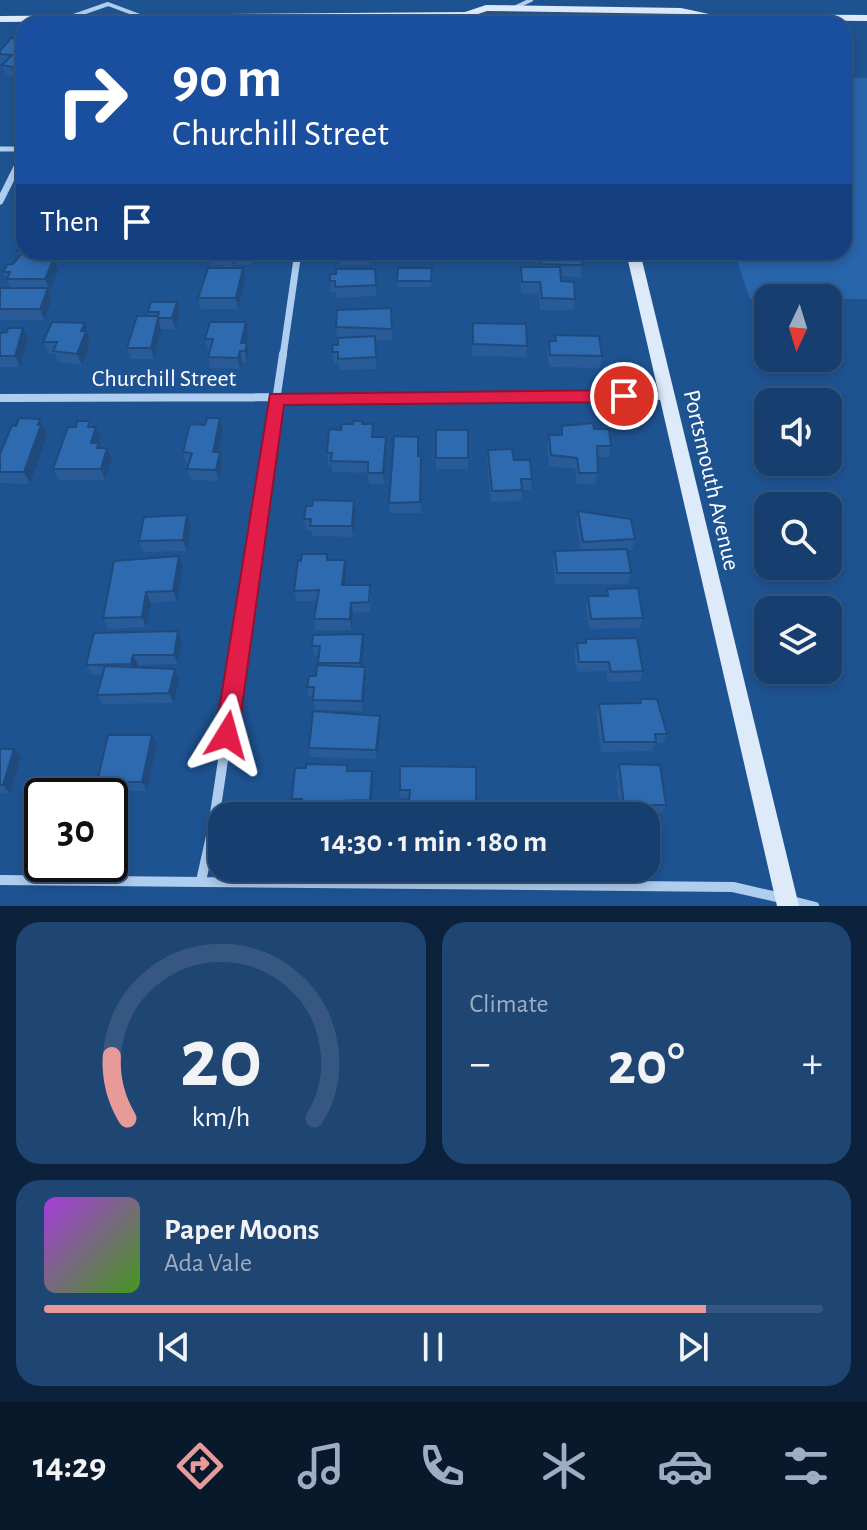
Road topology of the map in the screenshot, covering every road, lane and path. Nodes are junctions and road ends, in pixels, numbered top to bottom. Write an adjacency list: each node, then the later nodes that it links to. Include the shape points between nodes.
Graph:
1 (531, 0): 4 (lane)
2 (108, 2): 6 (lane); 7 (lane)
3 (563, 4): 4 (main road); 10 (main road)
4 (514, 8): 5 (main road, via 486,8)
5 (468, 15): 8 (main road); 9 (main road)
6 (73, 16)
7 (140, 16)
8 (441, 16)
9 (473, 16)
10 (704, 16)
11 (16, 168): 12 (street)
12 (0, 201)
13 (297, 260): 17 (street)
14 (635, 260): 15 (main road, Portsmouth Avenue)
15 (665, 396): 17 (street, Churchill Street); 20 (main road, Portsmouth Avenue)
16 (0, 398): 17 (street, Churchill Street)
17 (276, 398): 19 (street)
18 (0, 880): 19 (street)
19 (201, 881): 20 (street, via 733,887)
20 (787, 903): 21 (lane)
21 (815, 906)

